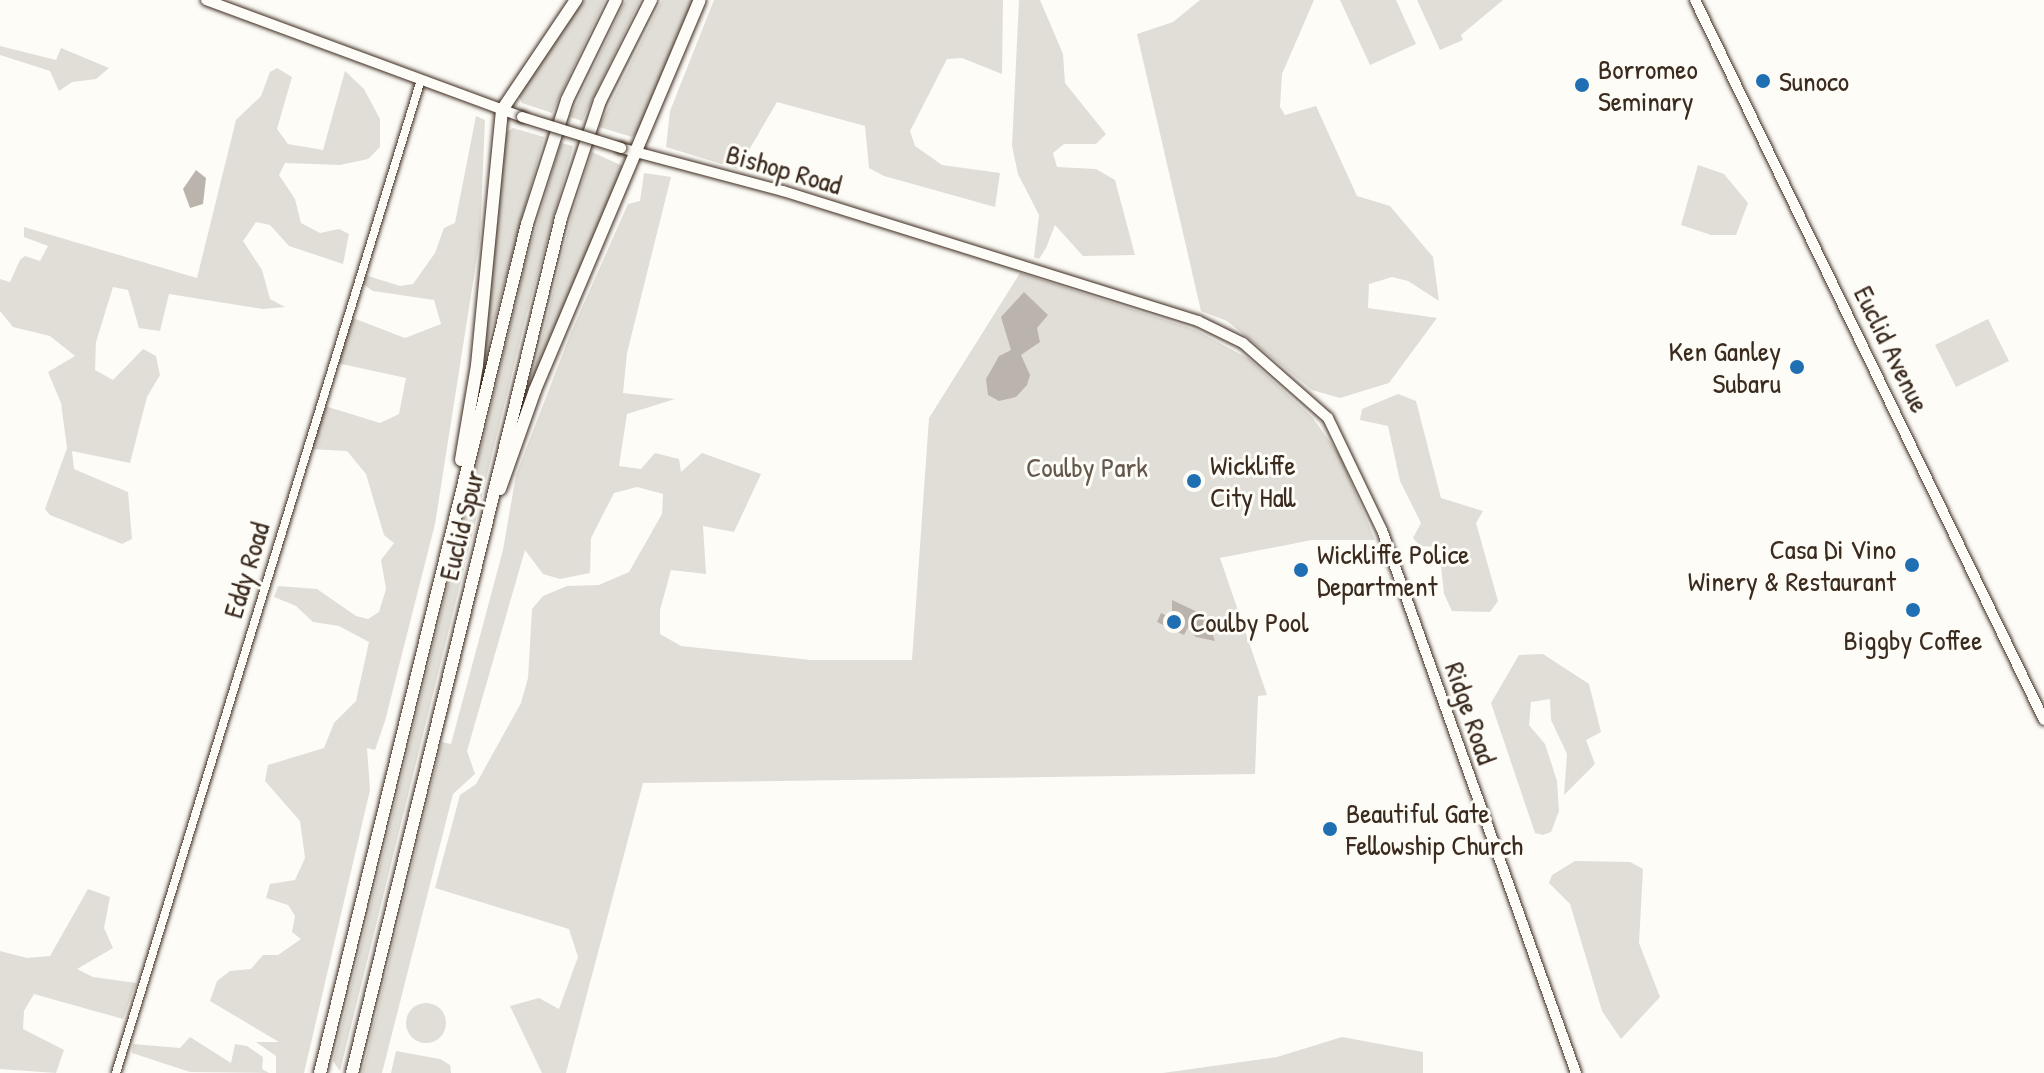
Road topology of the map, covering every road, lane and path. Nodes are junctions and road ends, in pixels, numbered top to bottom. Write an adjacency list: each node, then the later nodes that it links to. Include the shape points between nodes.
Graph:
1 (206, 0): 7 (main road, Bishop Road)
2 (576, 0): 8 (highway)
3 (616, 0): 12 (highway, Euclid Spur, via 577,76 541,174)
4 (651, 0): 11 (highway, Euclid Spur, via 610,77 583,146)
5 (700, 0): 9 (highway)
6 (1695, 0): 13 (main road, Euclid Avenue)
7 (421, 80): 8 (main road, Bishop Road); 14 (street, Eddy Road)
8 (502, 110): 9 (main road, Bishop Road, bridge); 12 (highway, via 477,365)
9 (638, 153): 10 (main road, Bishop Road, via 783,191 1198,321 1243,343); 11 (highway, via 535,390)
10 (1328, 418): 17 (main road, Ridge Road, via 1382,530)
11 (484, 531): 16 (highway, Euclid Spur)
12 (445, 561): 15 (highway, Euclid Spur)
13 (2044, 720)
14 (116, 1073)
15 (320, 1073)
16 (352, 1073)
17 (1576, 1073)

